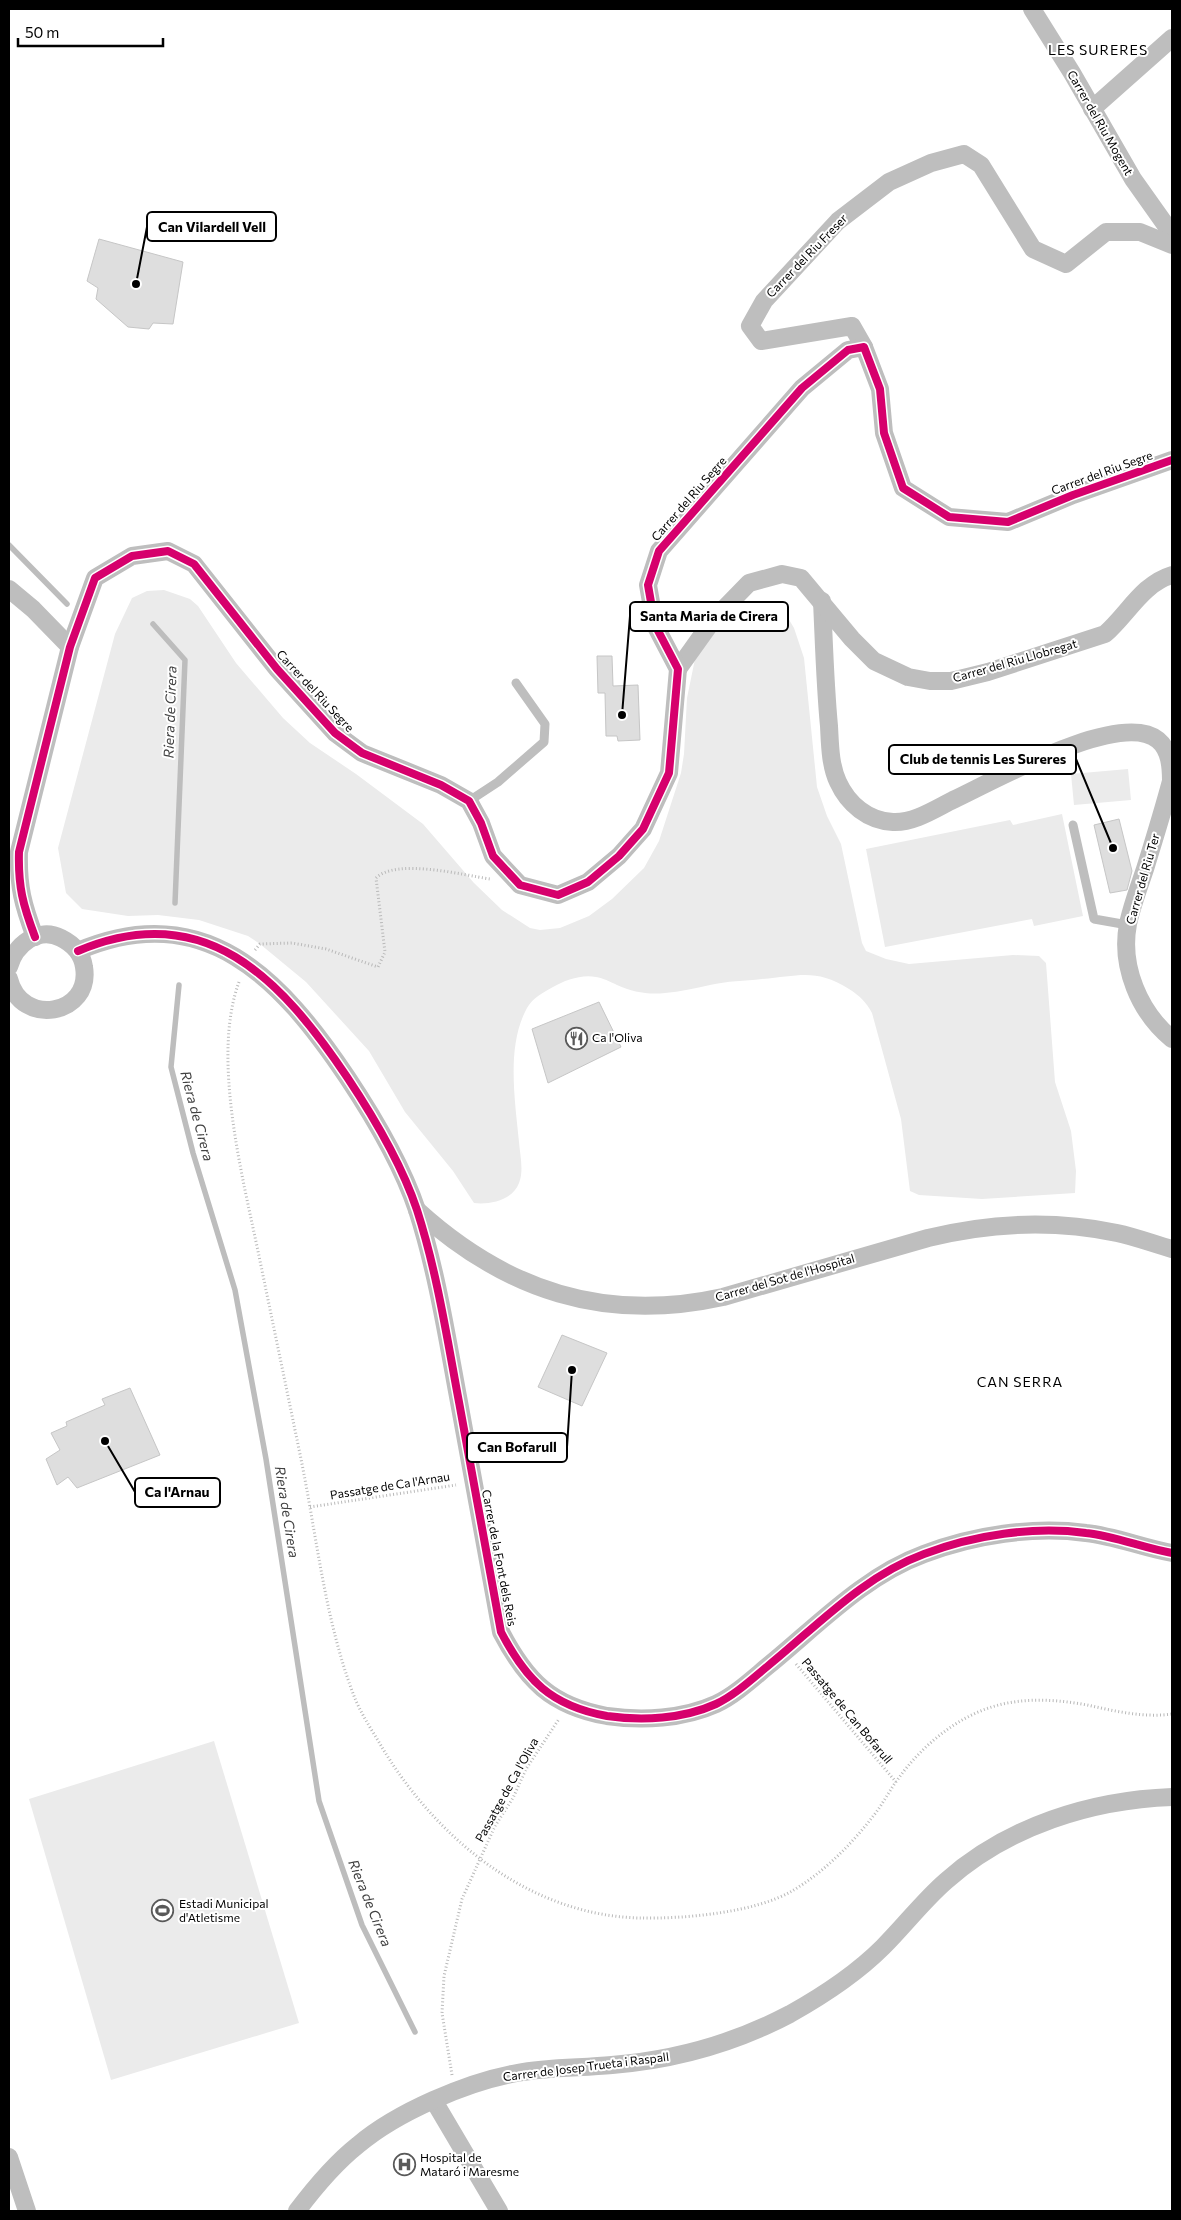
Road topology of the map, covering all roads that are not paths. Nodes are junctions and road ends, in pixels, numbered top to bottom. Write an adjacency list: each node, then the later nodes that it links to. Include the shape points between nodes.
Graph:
1 (1032, 9): 3 (street, Carrer del Riu Mogent)
2 (1172, 38): 3 (street)
3 (1092, 109): 4 (street, Carrer del Riu Mogent, via 1133,179)
4 (1172, 234)
5 (1172, 245): 6 (street, Carrer del Riu Freser, via 1140,232 1106,232 1066,264 1033,249 981,165 964,154 931,163 889,182 838,221 764,301 750,326 761,341 852,326)
6 (864, 347): 7 (street, Carrer del Riu Segre, via 880,389 884,433 903,488 949,517 1008,522); 12 (street, Carrer del Riu Segre, via 848,350 802,388 658,551 648,585 655,624)
7 (1172, 460)
8 (1172, 575): 10 (street, Carrer del Riu Llobregat, via 1158,579 1105,634 951,681 908,677 874,661)
9 (9, 589): 11 (street)
10 (822, 601): 12 (street, Carrer del Riu Llobregat, via 801,578 782,574 749,583 713,620); 16 (street, Carrer del Riu Ter, via 832,760 838,781 848,798 861,812 877,820 895,822 920,816 1047,755 1093,738 1138,732 1159,740 1166,752 1172,782)
11 (70, 647): 14 (street, Carrer del Riu Segre, via 95,578 132,556 168,551 194,564 277,669 335,732 362,754 441,785); 17 (street, Carrer del Riu Segre, via 20,852 19,882)
12 (678, 669): 14 (street, Carrer del Riu Segre, via 669,773 643,829 619,856 588,882 558,895 520,885 493,856)
13 (516, 683): 14 (lane, via 544,724 544,742)
14 (469, 802)
15 (1073, 825): 16 (lane, via 1094,919)
16 (1128, 925): 22 (street, Carrer del Riu Ter, via 1128,960 1134,989 1145,1010)
17 (35, 937): 18 (street, via 58,936); 19 (street, via 16,950)
18 (78, 951): 21 (street, via 84,978 79,992 70,1002 56,1009); 23 (street, Carrer de la Font dels Reis, via 123,936 166,935 209,944 246,963 278,988 330,1053 378,1126)
19 (9, 967)
20 (9, 979): 21 (street)
21 (15, 1006)
22 (1172, 1039)
23 (417, 1210): 24 (street, Carrer del Sot de l'Hospital, via 464,1247 520,1278 569,1298 625,1307 692,1304 928,1238 984,1228 1014,1225 1086,1228 1118,1233); 25 (street, Carrer de la Font dels Reis, via 440,1297 501,1632 514,1658 530,1679 568,1705 594,1714 625,1718 668,1717 717,1704 873,1580 922,1554 972,1539 1057,1530 1088,1533)
24 (1172, 1250)
25 (1172, 1553)
26 (1172, 1797): 27 (street, Carrer de Josep Trueta i Raspall, via 1094,1806 1016,1834 946,1880 882,1948 838,1985 754,2031 652,2061 519,2072 484,2080)
27 (434, 2101): 30 (street, Carrer de Josep Trueta i Raspall, via 378,2130 358,2145 325,2175); 31 (street)
28 (9, 2157): 29 (street)
29 (27, 2211)
30 (297, 2211)
31 (500, 2211)

